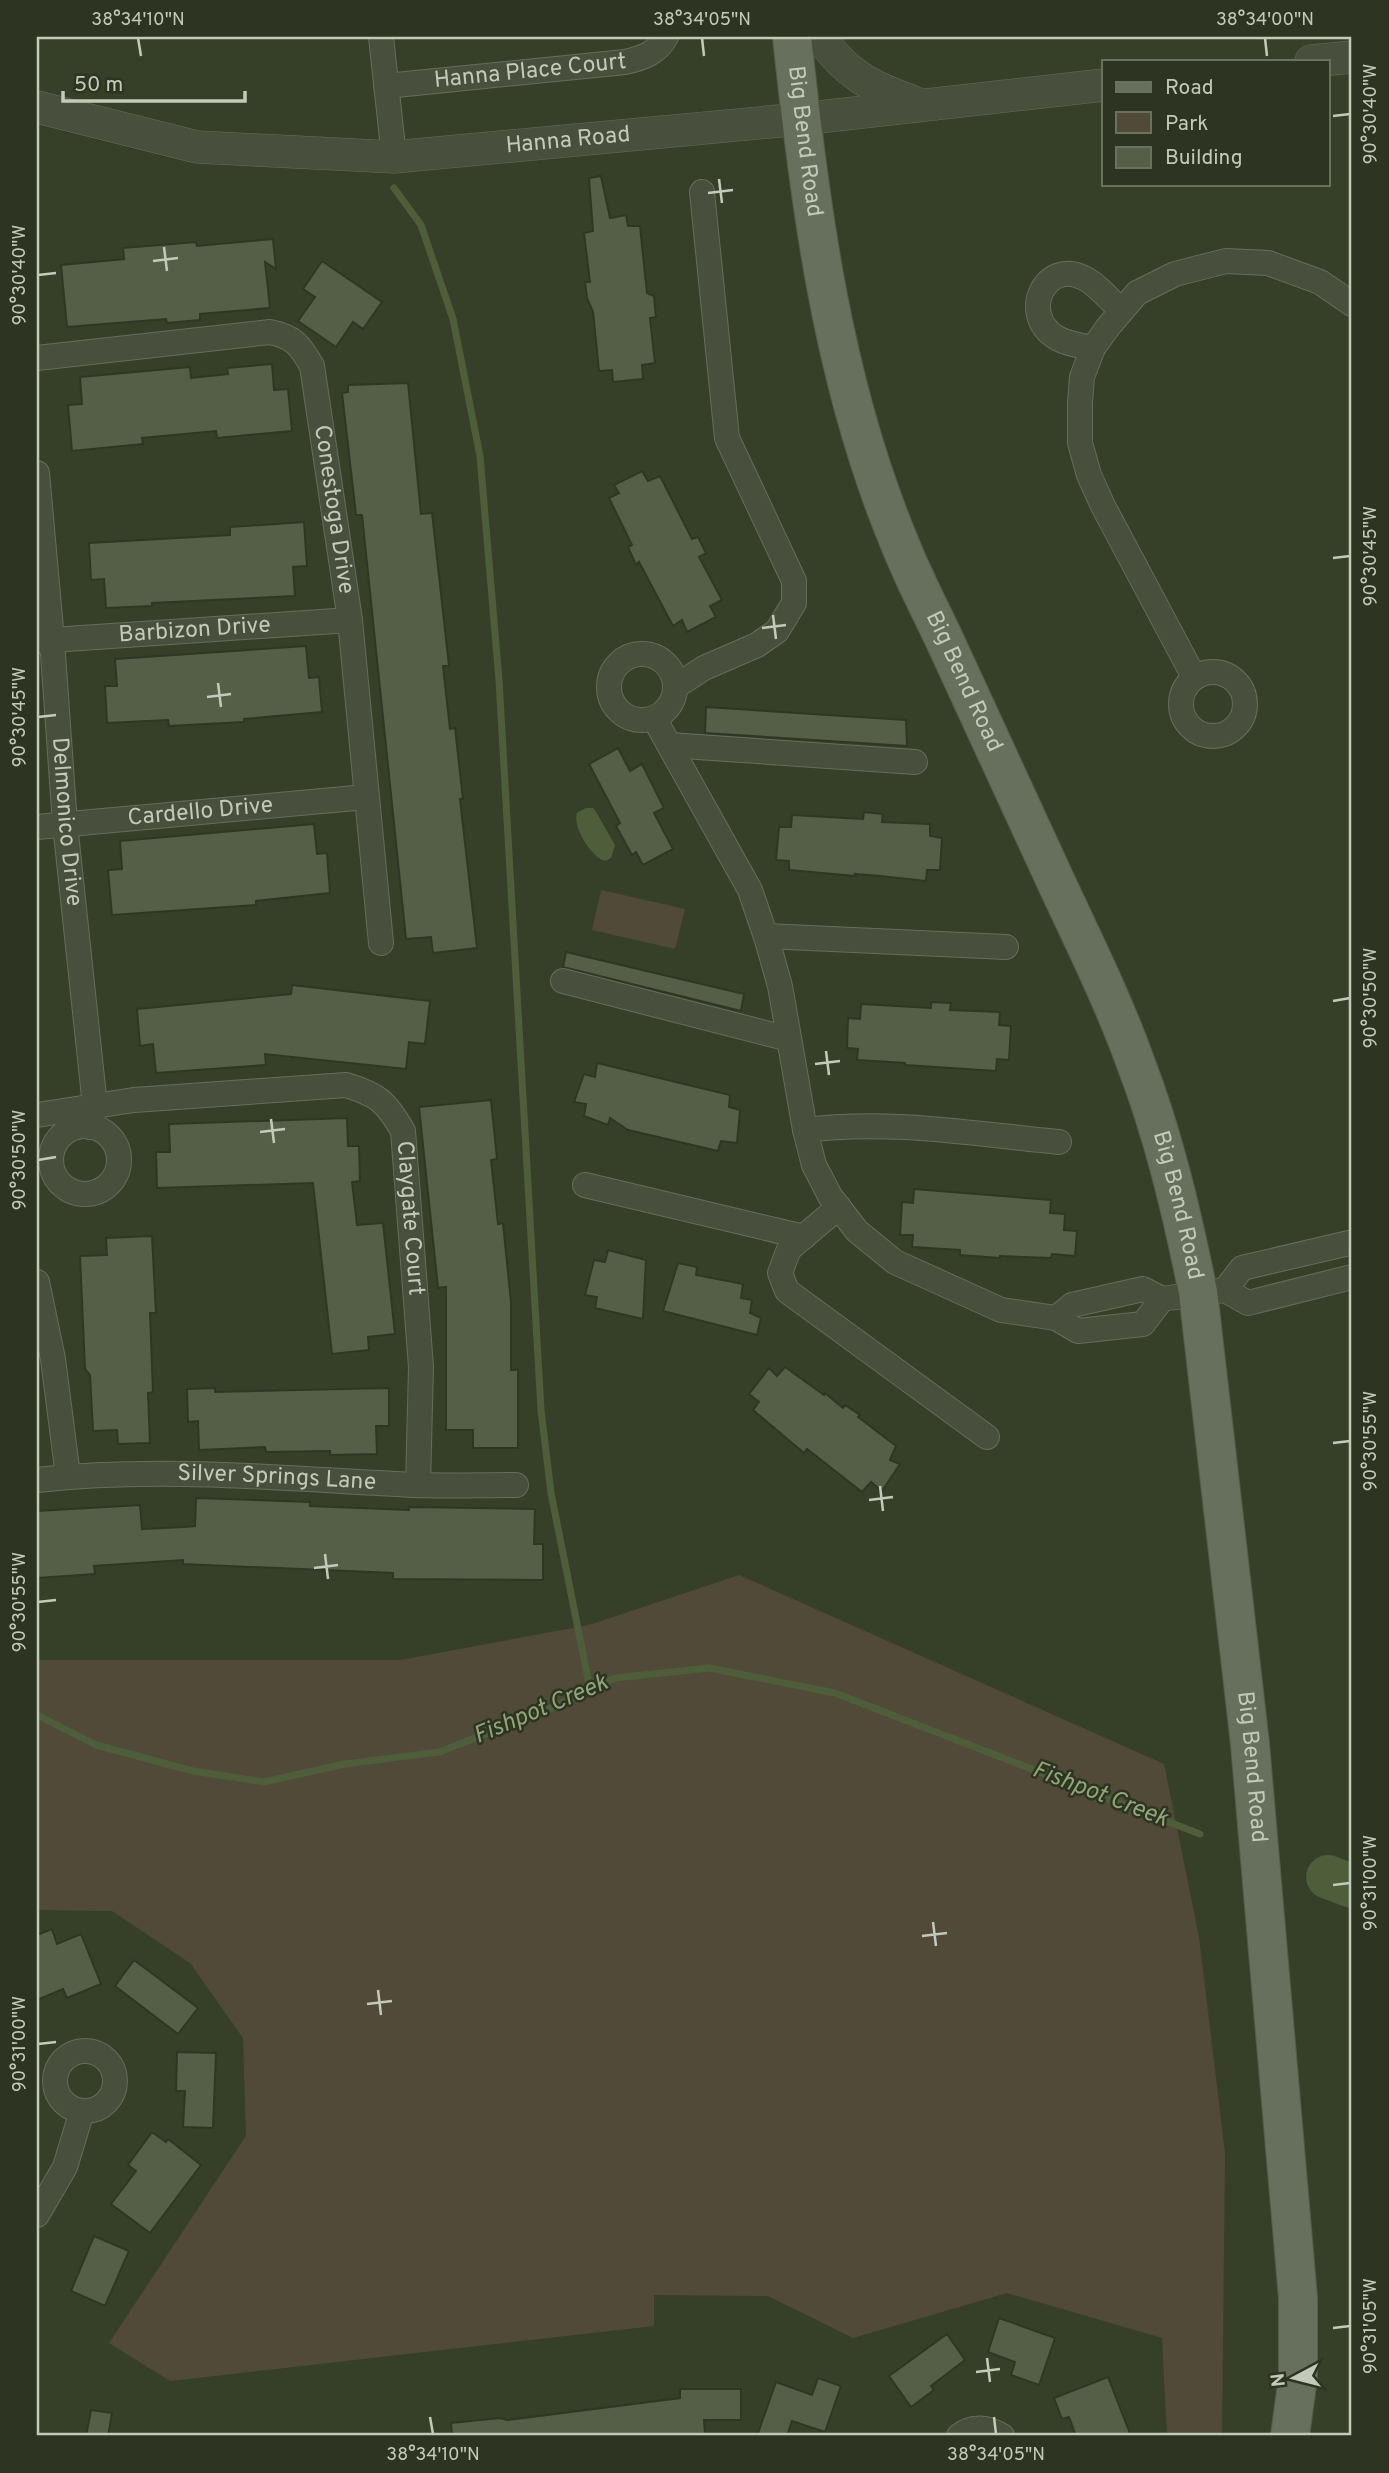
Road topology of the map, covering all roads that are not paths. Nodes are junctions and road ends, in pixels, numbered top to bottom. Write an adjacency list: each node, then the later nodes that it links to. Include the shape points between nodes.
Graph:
1 (381, 37): 8 (street)
2 (666, 37): 8 (street, Hanna Place Court, via 644,58 625,62)
3 (792, 37): 11 (main road, Big Bend Road)
4 (820, 37): 9 (street, via 850,72 878,90)
5 (1352, 57): 6 (street)
6 (1321, 60)
7 (1102, 85): 9 (street, Hanna Road)
8 (386, 86): 12 (street)
9 (922, 105): 11 (street, Hanna Road)
10 (37, 107): 12 (street, Hanna Road, via 197,147)
11 (801, 119): 12 (street, Hanna Road); 44 (main road, Big Bend Road, via 824,276 845,376 872,468 900,545 1135,1059 1184,1224)
12 (394, 157)
13 (702, 192): 22 (street, via 727,438 794,581 794,603 777,631)
14 (1352, 304): 15 (street, via 1320,282 1268,263 1226,261 1149,286)
15 (1121, 311): 16 (street); 16 (street, via 1084,277 1059,275 1049,280 1038,300 1041,323 1072,345)
16 (1093, 348): 21 (street, via 1082,377 1080,403 1080,443 1089,475)
17 (37, 358): 19 (street, Conestoga Drive, via 270,332 287,335 312,366)
18 (37, 473): 20 (street, Delmonico Drive)
19 (350, 620): 20 (street, Barbizon Drive); 26 (street, Conestoga Drive)
20 (45, 641): 27 (street, Delmonico Drive)
21 (1194, 677)
22 (675, 687): 23 (street, via 671,704); 23 (street, via 671,671 654,656 633,655 616,666 609,686 615,705 632,719)
23 (654, 718): 24 (street)
24 (669, 745): 25 (street); 29 (street, via 750,890)
25 (915, 762)
26 (366, 797): 27 (street, Cardello Drive); 30 (street, Conestoga Drive)
27 (65, 824): 28 (street, Cardello Drive); 35 (street, Delmonico Drive)
28 (37, 827)
29 (766, 936): 31 (street); 33 (street)
30 (382, 943)
31 (1006, 947)
32 (563, 981): 33 (street)
33 (789, 1039): 36 (street)
34 (37, 1115): 35 (street, Claygate Court)
35 (92, 1116): 48 (street, Claygate Court, via 134,1100 346,1085 371,1092 390,1109 403,1131 421,1367)
36 (805, 1130): 37 (street, via 879,1126); 39 (street, via 814,1165)
37 (1059, 1142)
38 (585, 1185): 40 (street)
39 (839, 1207): 40 (street); 44 (street, via 858,1231 895,1262 1001,1310 1056,1318 1072,1305 1143,1289)
40 (804, 1237): 45 (street, via 789,1249 780,1273 787,1291)
41 (1352, 1244): 44 (street, via 1242,1268)
42 (1352, 1277): 44 (street, via 1248,1303)
43 (37, 1282): 46 (street, via 53,1359)
44 (1195, 1294): 54 (main road, Big Bend Road, via 1250,1744 1297,2284 1298,2377)
45 (987, 1437)
46 (68, 1476): 47 (street, Silver Springs Lane); 48 (street, Silver Springs Lane, via 212,1474)
47 (37, 1479)
48 (418, 1485): 49 (street, Silver Springs Lane)
49 (516, 1485)
50 (82, 2111): 51 (street, via 65,2167)
51 (37, 2215)
52 (959, 2436): 53 (street, via 983,2428)
53 (1002, 2436)
54 (1290, 2436)

